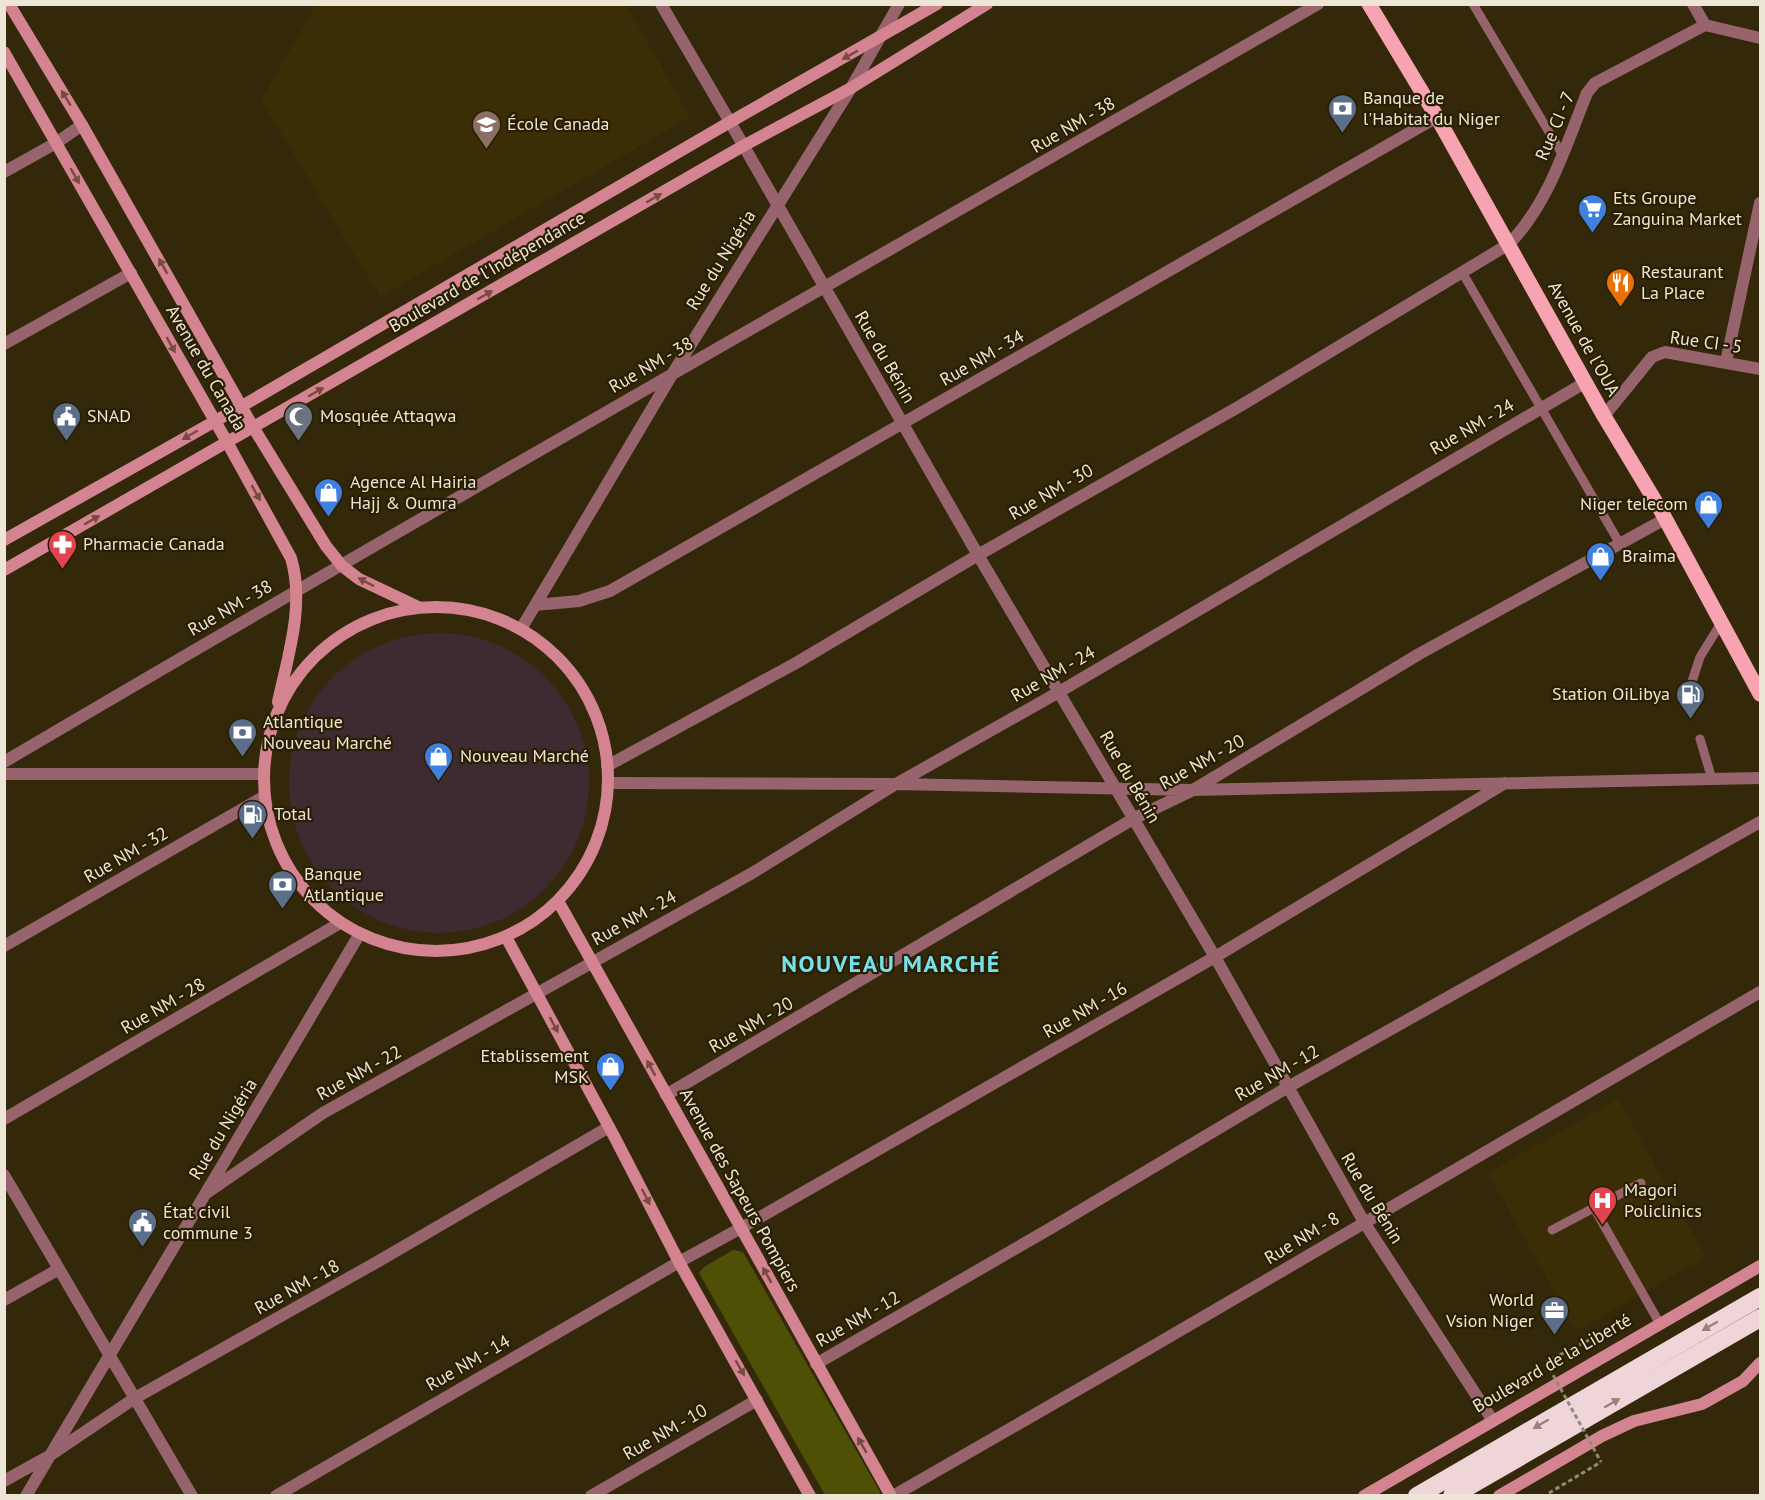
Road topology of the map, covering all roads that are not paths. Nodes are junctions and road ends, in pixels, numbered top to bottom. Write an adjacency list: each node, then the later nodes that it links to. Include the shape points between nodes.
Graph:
1 (9, 4): 17 (street, Avenue du Canada, one-way to 1)
2 (661, 4): 16 (street, Rue du Bénin)
3 (899, 4): 11 (street, Rue du Nigéria)
4 (937, 4): 11 (street, Boulevard de l'Indépendance)
5 (987, 4): 14 (street, Boulevard de l'Indépendance)
6 (1318, 4): 27 (street, Rue NM - 38)
7 (1369, 4): 15 (main road, Avenue de l'OUA)
8 (1473, 4): 20 (lane)
9 (1693, 4): 10 (street)
10 (1705, 25): 12 (street); 20 (street, Rue CI - 7, via 1591,87)
11 (880, 38): 14 (street, Rue du Nigéria); 16 (street, Boulevard de l'Indépendance, one-way to 16)
12 (1761, 38)
13 (4, 52): 18 (street, Avenue du Canada)
14 (851, 88): 19 (street, Boulevard de l'Indépendance); 23 (street, Rue du Nigéria)
15 (1437, 117): 24 (main road, Avenue de l'OUA); 37 (street, Rue NM - 34)
16 (730, 122): 19 (street, Rue du Bénin); 33 (street, Boulevard de l'Indépendance)
17 (82, 125): 18 (street); 33 (street, Avenue du Canada, one-way to 17)
18 (56, 143): 21 (street); 26 (street, Avenue du Canada, one-way to 26)
19 (743, 146): 23 (street, Rue du Bénin); 38 (street, Boulevard de l'Indépendance, one-way to 19)
20 (1562, 154): 24 (street, Rue CI - 7, via 1533,215)
21 (4, 171)
22 (1761, 203): 29 (street)
23 (777, 204): 27 (street, Rue du Bénin); 31 (street, Rue du Nigéria)
24 (1509, 244): 25 (street, Rue NM - 30); 32 (main road, Avenue de l'OUA)
25 (1462, 272): 34 (lane); 43 (street, Rue NM - 30, via 1240,406)
26 (131, 273): 28 (street); 36 (street, Avenue du Canada, one-way to 36)
27 (824, 288): 31 (street, Rue NM - 38); 37 (street, Rue du Bénin)
28 (4, 344)
29 (1726, 362): 30 (street, Rue CI - 5); 35 (street, Rue CI - 5, via 1665,352 1652,357)
30 (1761, 369)
31 (673, 373): 44 (street, Rue NM - 38); 47 (street, Rue du Nigéria)
32 (1586, 382): 34 (street, Rue NM - 24); 35 (main road, Avenue de l'OUA)
33 (242, 406): 36 (street, Boulevard de l'Indépendance); 38 (street, Avenue du Canada)
34 (1542, 407): 42 (lane); 51 (street, Rue NM - 24)
35 (1604, 416): 40 (main road, Avenue de l'OUA)
36 (214, 421): 39 (street, Avenue du Canada); 41 (street, Boulevard de l'Indépendance, one-way to 41)
37 (902, 424): 43 (street, Rue du Bénin); 47 (street, Rue NM - 34, via 610,591 579,601)
38 (253, 427): 39 (street, Boulevard de l'Indépendance); 44 (street, Avenue du Canada)
39 (227, 442): 45 (street, Boulevard de l'Indépendance, one-way to 39); 46 (street, Avenue du Canada, one-way to 46, via 291,558)
40 (1665, 519): 42 (street, Rue NM - 20); 49 (main road, Avenue de l'OUA)
41 (4, 540)
42 (1620, 544): 66 (street, Rue NM - 20, via 1419,654)
43 (978, 555): 51 (street, Rue du Bénin); 57 (street, Rue NM - 30, via 796,663)
44 (342, 566): 46 (street, Rue NM - 38); 48 (street, Avenue du Canada, one-way to 44, via 359,579)
45 (4, 570)
46 (297, 590): 54 (street, Avenue du Canada); 56 (street, Rue NM - 38)
47 (536, 605): 50 (street, Rue du Nigéria)
48 (419, 607): 50 (street, via 482,612); 54 (street, via 377,617 338,637 306,666)
49 (1721, 623): 52 (main road, Avenue de l'OUA); 53 (lane, via 1700,657)
50 (521, 629): 57 (street, via 565,664 581,686 603,738)
51 (1059, 692): 64 (street, Rue NM - 24); 65 (street, Rue du Bénin)
52 (1761, 694)
53 (1686, 700)
54 (273, 723): 59 (street)
55 (1700, 740): 61 (lane)
56 (4, 762)
57 (607, 766): 62 (street)
58 (4, 774): 59 (street)
59 (264, 774): 67 (street)
60 (1761, 778): 61 (street)
61 (1712, 779): 63 (street)
62 (608, 783): 64 (street); 70 (street, via 605,809 592,851)
63 (1505, 783): 66 (street); 75 (street, Rue NM - 16)
64 (896, 784): 65 (street); 76 (street, Rue NM - 24, via 754,872)
65 (1116, 789): 66 (street); 68 (street, Rue du Bénin)
66 (1193, 790): 68 (street, Rue NM - 20)
67 (265, 796): 71 (street, via 274,838 288,867 307,894); 74 (street, Rue NM - 32)
68 (1133, 819): 75 (street, Rue du Bénin); 80 (street, Rue NM - 20)
69 (1761, 822): 79 (street, Rue NM - 12)
70 (558, 901): 73 (street); 76 (street, Avenue des Sapeurs Pompiers)
71 (340, 922): 72 (street); 81 (street, Rue NM - 28)
72 (359, 935): 73 (street, via 412,951 444,952); 85 (street, Rue du Nigéria)
73 (506, 937): 78 (street)
74 (4, 946)
75 (1215, 957): 79 (street, Rue du Bénin); 88 (street, Rue NM - 16)
76 (592, 963): 78 (street, Rue NM - 24); 80 (street, Avenue des Sapeurs Pompiers, one-way to 76)
77 (1761, 992): 87 (street, Rue NM - 8)
78 (537, 994): 82 (street, one-way to 82); 85 (street, Rue NM - 22, via 323,1113)
79 (1288, 1087): 87 (street, Rue du Bénin); 99 (street, Rue NM - 12)
80 (666, 1095): 88 (street, Avenue des Sapeurs Pompiers)
81 (4, 1119)
82 (609, 1127): 90 (street, one-way to 90); 100 (street, Rue NM - 18)
83 (4, 1176): 92 (street)
84 (1641, 1183): 86 (lane)
85 (205, 1194): 97 (street, Rue du Nigéria)
86 (1594, 1208): 89 (lane); 96 (lane)
87 (1364, 1222): 102 (street, Rue du Bénin); 110 (street, Rue NM - 8)
88 (741, 1228): 90 (street, Rue NM - 16); 99 (street, Avenue des Sapeurs Pompiers, one-way to 88)
89 (1552, 1230)
90 (679, 1262): 101 (street, one-way to 101); 107 (street, Rue NM - 14)
91 (1761, 1266): 96 (street, Boulevard de la Liberté)
92 (59, 1269): 94 (street); 97 (street)
93 (1761, 1297): 112 (highway, one-way to 112)
94 (4, 1300)
95 (1761, 1318): 113 (highway, one-way to 95)
96 (1660, 1324): 102 (street, Boulevard de la Liberté)
97 (110, 1354): 100 (street); 103 (street, Rue du Nigéria)
98 (1761, 1363): 114 (street, via 1743,1381 1710,1401 1634,1421)
99 (816, 1364): 110 (street, Avenue des Sapeurs Pompiers, one-way to 99)
100 (135, 1398): 103 (street, Rue NM - 18); 106 (street)
101 (757, 1400): 108 (street, Rue NM - 10); 109 (street)
102 (1493, 1421): 111 (street, Boulevard de la Liberté)
103 (49, 1456): 104 (street, Rue NM - 18); 105 (street, Rue du Nigéria)
104 (4, 1481)
105 (26, 1496)
106 (192, 1496)
107 (276, 1496)
108 (591, 1496)
109 (810, 1496)
110 (892, 1496)
111 (1364, 1496)
112 (1417, 1496)
113 (1452, 1496)
114 (1499, 1496)

